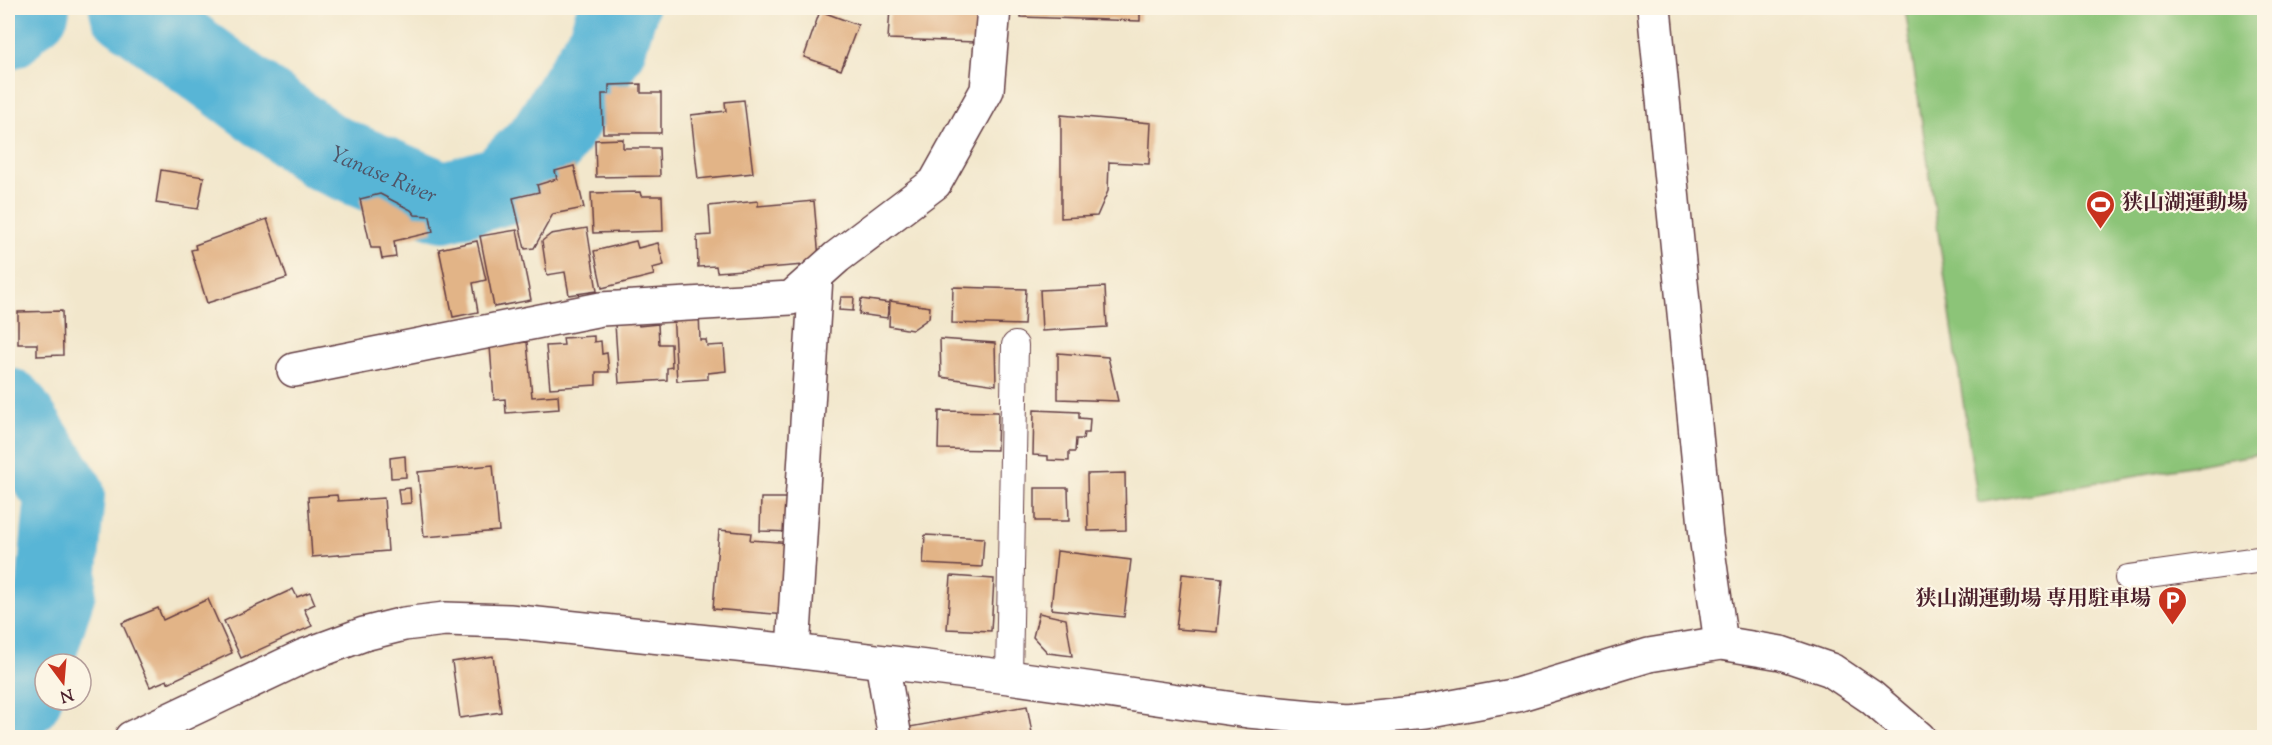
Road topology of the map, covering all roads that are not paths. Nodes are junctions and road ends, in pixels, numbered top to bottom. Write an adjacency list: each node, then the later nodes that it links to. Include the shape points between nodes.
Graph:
1 (994, 8): 3 (street, via 987,90 935,183)
2 (1654, 8): 8 (street, via 1706,536)
3 (816, 276): 5 (street, via 791,298 601,309); 9 (street)
4 (1015, 345): 11 (lane)
5 (294, 370)
6 (2265, 559): 7 (lane)
7 (2128, 578)
8 (1721, 643): 11 (street, via 1649,655 1516,695 1425,712 1344,720 1248,711); 14 (street, via 1781,653 1831,670 1871,697)
9 (793, 651): 10 (street); 12 (street, via 509,621 404,624 304,656)
10 (882, 662): 11 (street); 13 (street)
11 (1010, 677)
12 (131, 738)
13 (895, 738)
14 (1919, 738)

